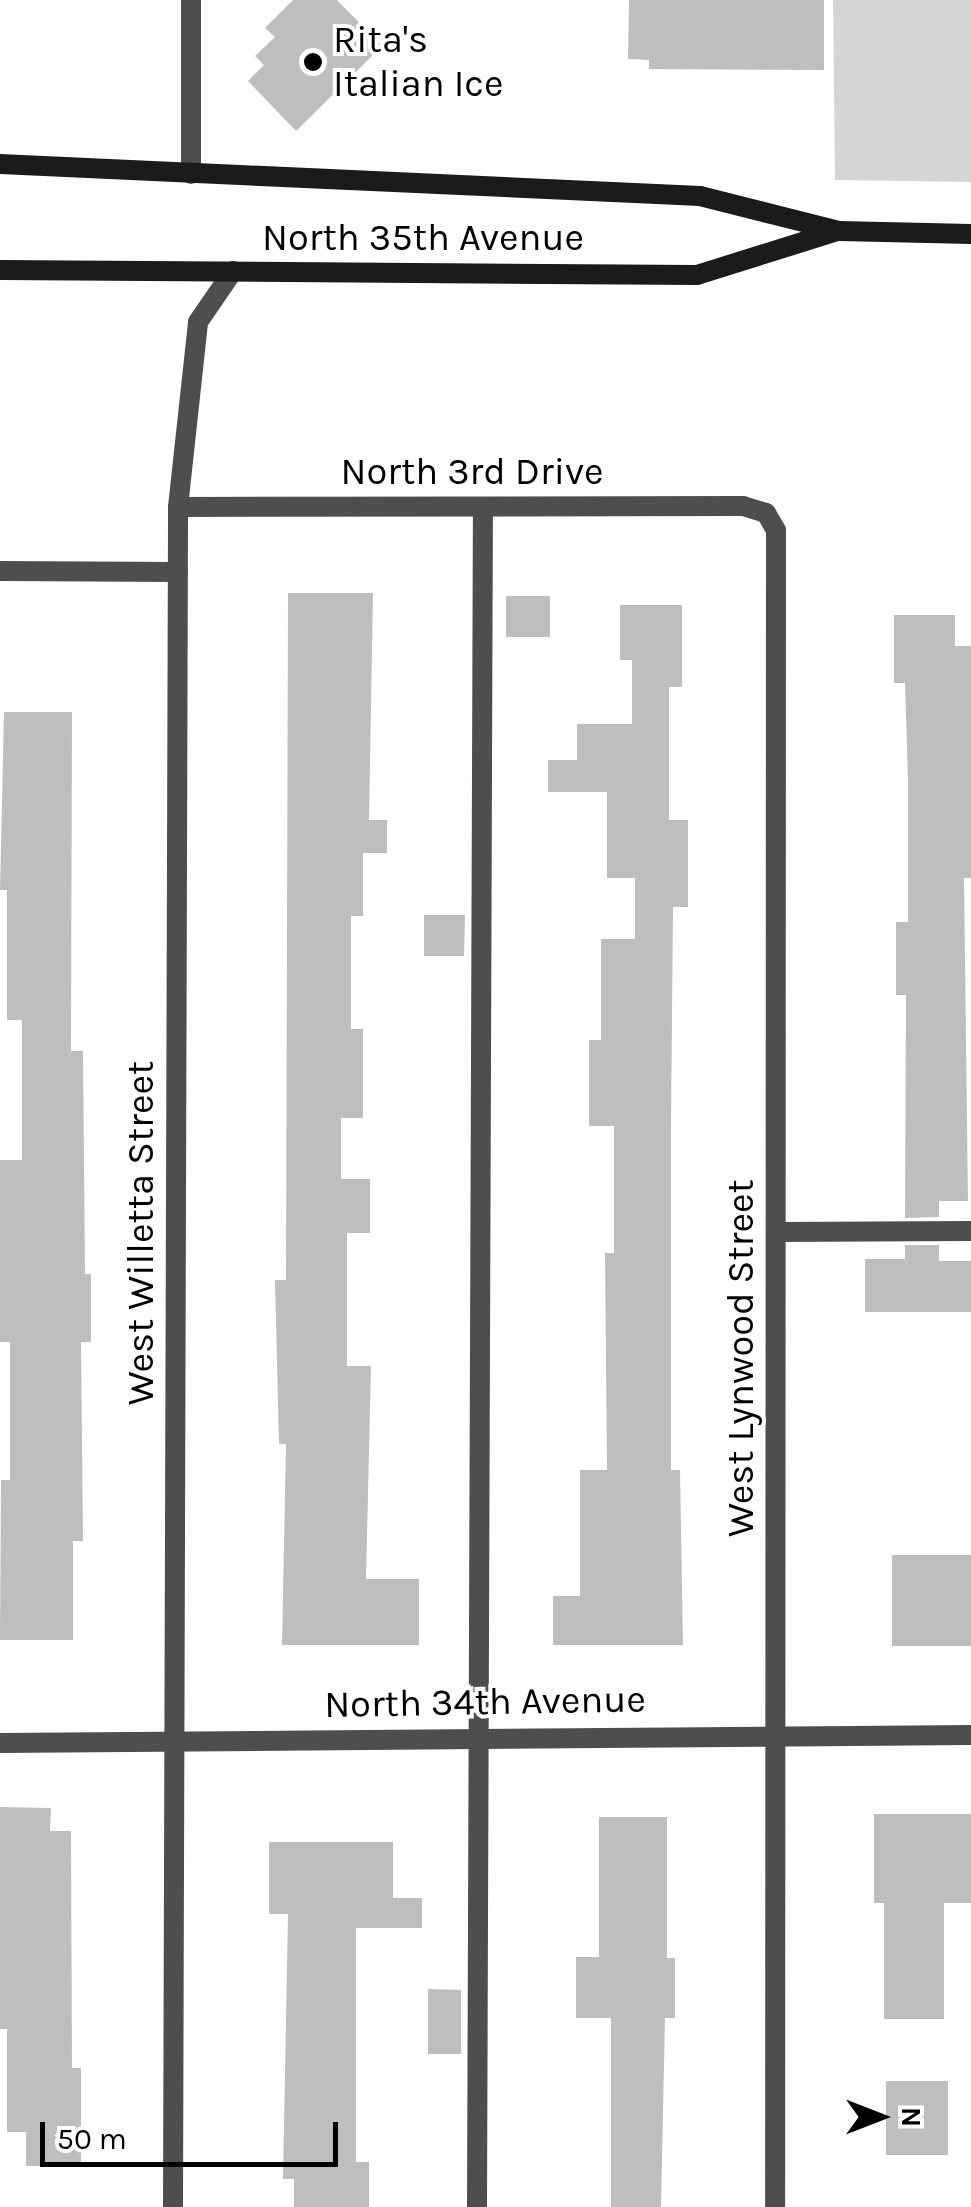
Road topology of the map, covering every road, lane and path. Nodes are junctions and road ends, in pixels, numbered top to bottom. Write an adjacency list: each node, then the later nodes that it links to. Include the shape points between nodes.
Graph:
1 (191, 0): 3 (street)
2 (0, 164): 3 (main road, North 35th Avenue)
3 (191, 174): 4 (main road, North 35th Avenue, via 700,196)
4 (839, 231): 5 (main road, North 35th Avenue); 7 (main road, North 35th Avenue, via 697,274)
5 (971, 234)
6 (0, 270): 7 (main road, North 35th Avenue)
7 (233, 271): 8 (street, West Willetta Street, via 198,322)
8 (178, 507): 9 (street, North 3rd Drive); 12 (street, West Willetta Street)
9 (482, 508): 10 (street, North 3rd Drive, via 743,506); 17 (street)
10 (766, 513): 14 (street, West Lynwood Street, via 776,530)
11 (0, 571): 12 (street)
12 (178, 572): 18 (street, West Willetta Street)
13 (971, 1231): 14 (street)
14 (776, 1232): 15 (street, West Lynwood Street)
15 (776, 1735): 16 (street, North 34th Avenue); 17 (street, North 34th Avenue); 22 (street, West Lynwood Street)
16 (971, 1735)
17 (476, 1736): 18 (street, North 34th Avenue); 21 (street)
18 (175, 1742): 19 (street, North 34th Avenue); 20 (street, West Willetta Street)
19 (0, 1744)
20 (173, 2207)
21 (478, 2207)
22 (775, 2207)

